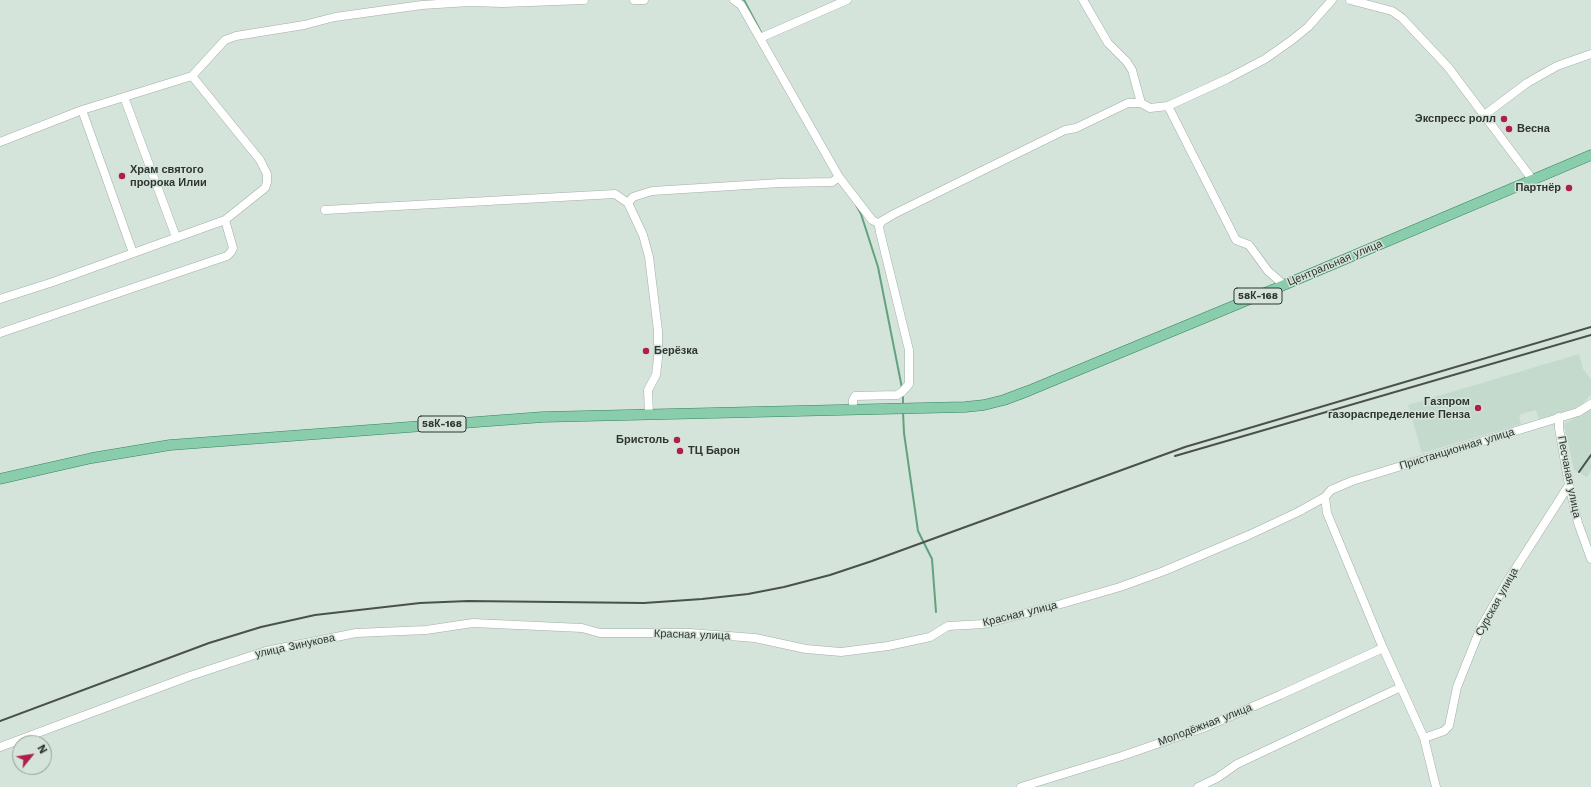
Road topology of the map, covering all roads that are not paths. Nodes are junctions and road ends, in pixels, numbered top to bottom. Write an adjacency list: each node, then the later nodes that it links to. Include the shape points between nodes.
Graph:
1 (584, 0): 11 (street, via 422,5 335,17 304,25 236,36 225,40)
2 (634, 0): 3 (street)
3 (644, 0)
4 (734, 0): 9 (street, via 741,5)
5 (847, 0): 9 (street)
6 (1083, 0): 13 (street, via 1108,43 1132,70)
7 (1332, 0): 14 (street, via 1308,27 1265,59)
8 (1350, 0): 16 (street, via 1392,10 1402,18 1448,67)
9 (760, 38): 19 (street)
10 (1591, 54): 16 (street, via 1557,66 1527,83)
11 (192, 76): 12 (street); 23 (street, via 260,160 267,174 264,188)
12 (124, 97): 15 (street); 25 (street)
13 (1141, 103): 14 (street, via 1150,108); 24 (street, via 1128,103 1076,128 1065,130 884,219)
14 (1168, 106): 27 (street, via 1236,240 1249,245 1268,271)
15 (82, 110): 17 (street); 26 (street)
16 (1483, 116): 20 (street)
17 (0, 142)
18 (1591, 155): 20 (main road, Центральная улица / 58К-168)
19 (839, 177): 21 (street, via 832,182 652,191 633,197); 24 (street, via 872,220)
20 (1532, 180): 27 (main road, Центральная улица / 58К-168)
21 (628, 203): 22 (street, via 614,194); 32 (street, via 643,235 649,257 658,331 656,375 648,390)
22 (325, 210)
23 (225, 220): 25 (street); 29 (street, via 233,248 227,256)
24 (880, 224): 31 (street, via 909,350 909,384 897,395 856,396 853,400)
25 (176, 238): 26 (street)
26 (133, 253): 28 (street)
27 (1284, 285): 31 (main road, Центральная улица / 58К-168, via 1004,400 965,407)
28 (0, 299)
29 (0, 333)
30 (1591, 404): 33 (street, Пристанционная улица, via 1578,412)
31 (853, 409): 32 (main road, 58К-168)
32 (649, 414): 34 (main road, 58К-168, via 543,417 170,444 92,458)
33 (1559, 417): 35 (street, Песчаная улица); 36 (street, Пристанционная улица, via 1352,481 1331,490)
34 (0, 479)
35 (1569, 485): 37 (street, Песчаная улица, via 1578,523); 41 (street, Сурская улица, via 1481,626 1458,687 1449,726 1444,731)
36 (1325, 497): 38 (street, Красная улица, via 1249,534 1120,587 984,624 948,626 930,637 888,646 834,651 806,649 755,638 690,633 600,633); 39 (street, via 1327,513)
37 (1591, 560)
38 (582, 628): 42 (street, улица Зинукова, via 473,623 426,630 356,633 266,650)
39 (1383, 648): 40 (street); 43 (street, Молодёжная улица, via 1203,728)
40 (1401, 687): 41 (street); 44 (street, via 1237,764)
41 (1424, 738): 45 (street)
42 (0, 747)
43 (1020, 787)
44 (1198, 787)
45 (1436, 787)

